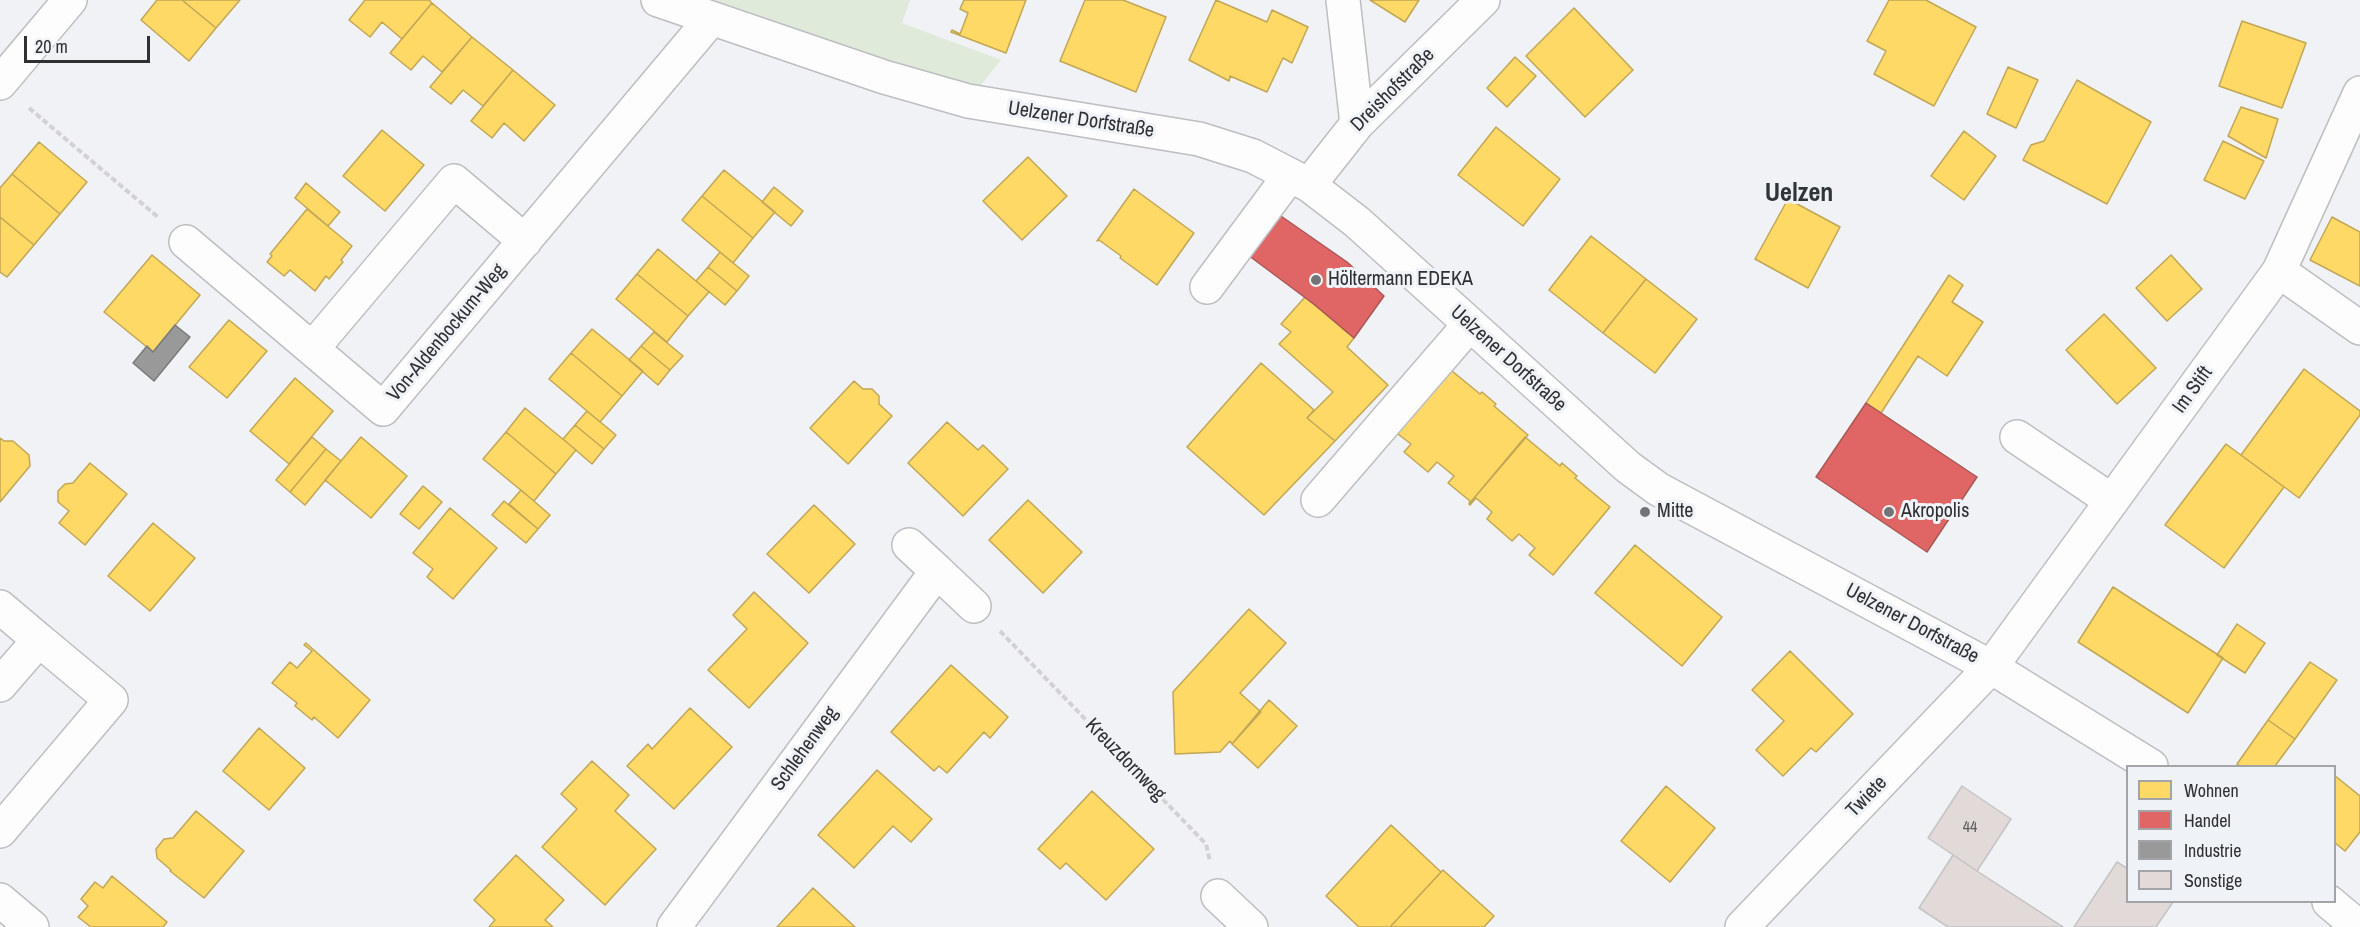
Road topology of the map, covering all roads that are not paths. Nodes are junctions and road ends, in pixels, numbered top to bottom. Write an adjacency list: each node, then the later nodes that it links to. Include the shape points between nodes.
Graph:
1 (70, 0): 6 (street)
2 (658, 0): 5 (street, Uelzener Dorfstraße)
3 (1343, 0): 8 (street)
4 (1483, 0): 8 (street, Dreishofstraße)
5 (711, 19): 9 (street, Uelzener Dorfstraße, via 968,101 1199,139 1253,156); 10 (street, Von-Aldenbockum-Weg)
6 (0, 83)
7 (2360, 93): 12 (street, Im Stift)
8 (1357, 124): 9 (street, Dreishofstraße)
9 (1300, 180): 13 (street, Dreishofstraße); 14 (street, Uelzener Dorfstraße, via 1357,222)
10 (525, 241): 16 (street, Von-Aldenbockum-Weg, via 383,409); 16 (street, via 454,181)
11 (186, 242): 16 (street, Von-Aldenbockum-Weg)
12 (2279, 271): 15 (street); 19 (street, Im Stift)
13 (1207, 287)
14 (1470, 324): 18 (street); 25 (street, Uelzener Dorfstraße, via 1628,467 1658,489)
15 (2360, 328)
16 (312, 349)
17 (2017, 437): 19 (street)
18 (1318, 500)
19 (2112, 501): 25 (street, Im Stift)
20 (909, 545): 21 (street)
21 (936, 571): 22 (street); 33 (street, Schlehenweg)
22 (974, 606)
23 (0, 607): 24 (street)
24 (39, 639): 26 (street); 28 (street, via 111,700)
25 (1991, 667): 27 (street, Uelzener Dorfstraße); 35 (street, Twiete)
26 (0, 685)
27 (2149, 765)
28 (0, 831)
29 (1218, 896): 34 (street)
30 (0, 900): 32 (street)
31 (2330, 903): 36 (street)
32 (32, 927)
33 (674, 927)
34 (1251, 927)
35 (1742, 927)
36 (2359, 927)

